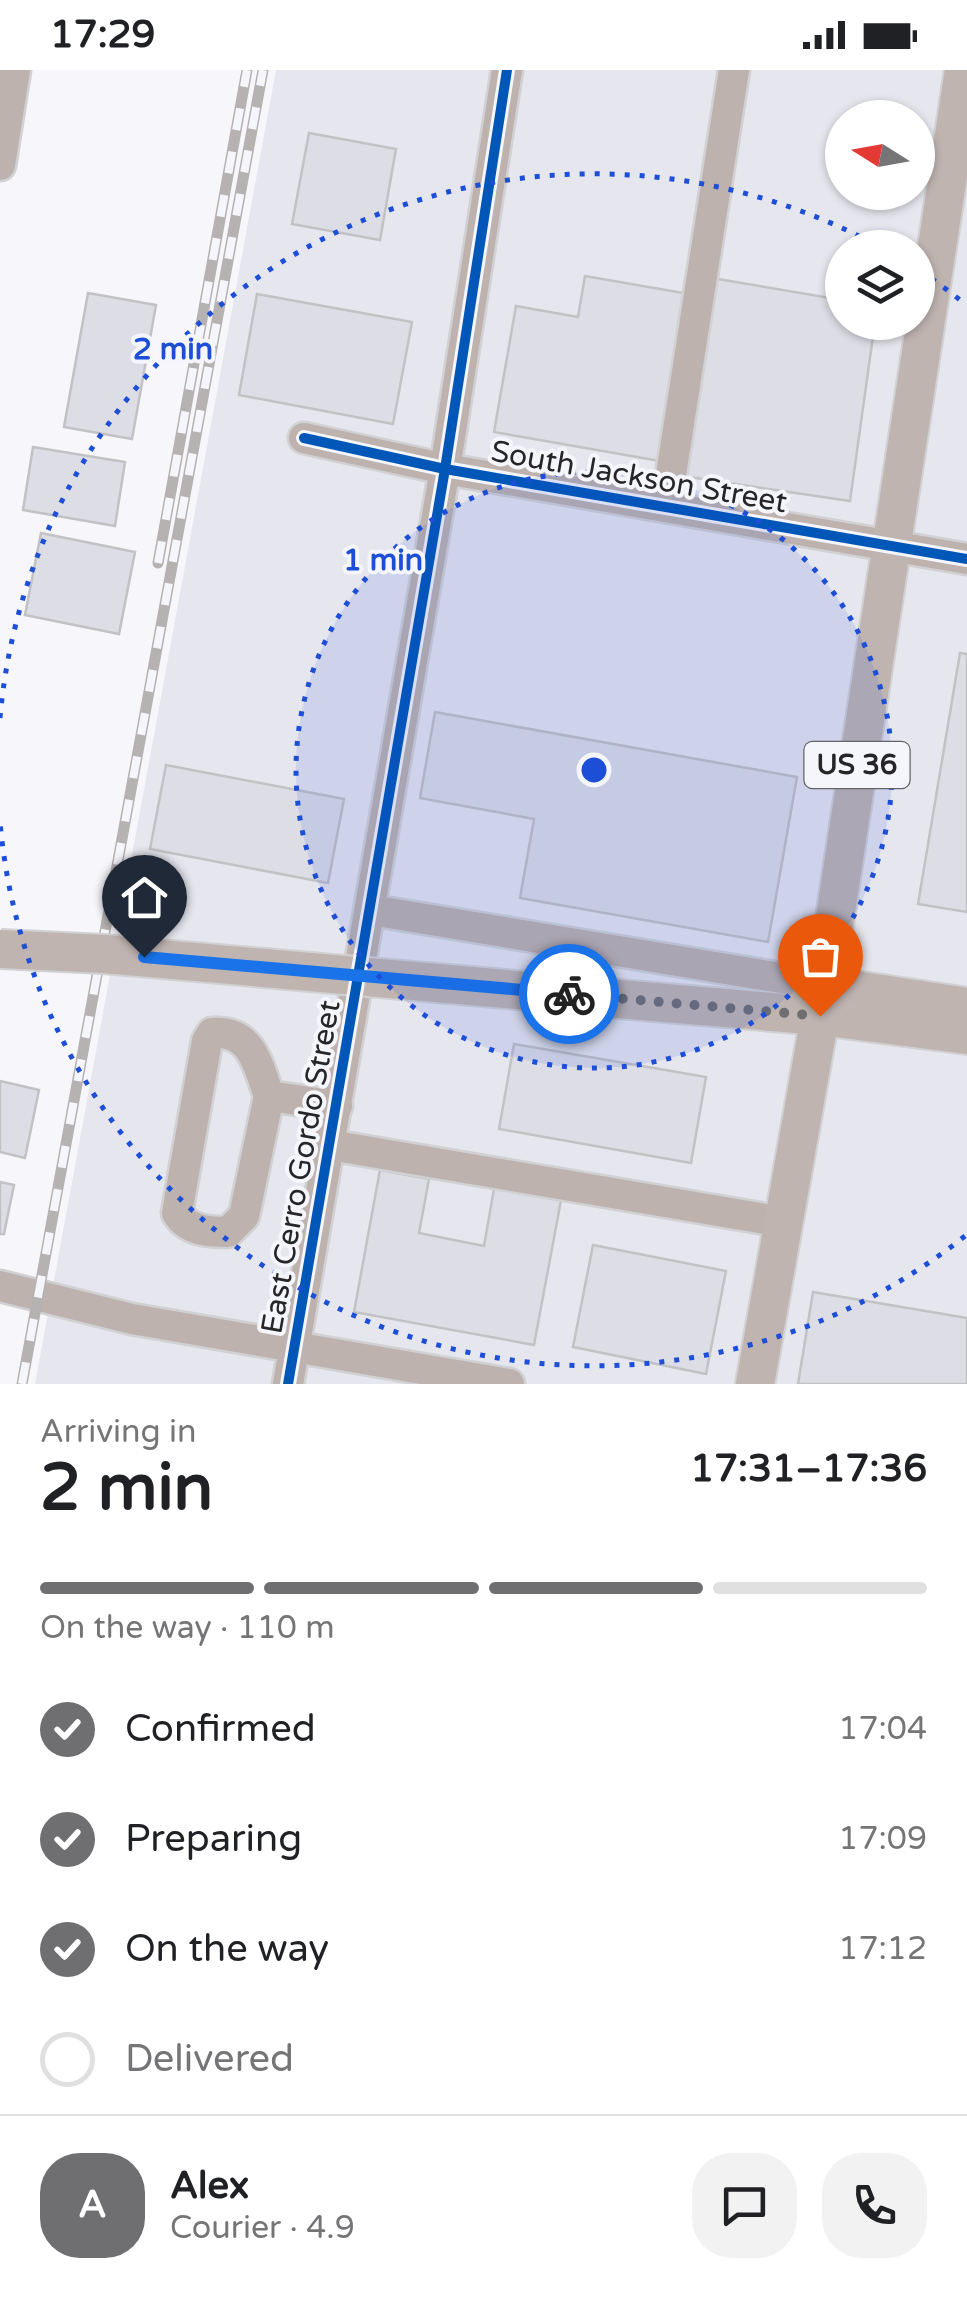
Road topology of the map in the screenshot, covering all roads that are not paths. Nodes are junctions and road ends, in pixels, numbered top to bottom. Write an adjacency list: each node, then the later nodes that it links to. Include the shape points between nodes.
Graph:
1 (16, 70): 5 (street)
2 (507, 70): 7 (street, East Cerro Gordo Street)
3 (734, 70): 8 (street)
4 (964, 70): 9 (main road, US 36)
5 (0, 165)
6 (304, 438): 7 (street, South Jackson Street)
7 (445, 469): 8 (street, South Jackson Street); 11 (street, East Cerro Gordo Street)
8 (666, 507): 9 (street, South Jackson Street)
9 (890, 546): 10 (street, South Jackson Street); 13 (main road, US 36)
10 (967, 559)
11 (370, 910): 13 (street); 17 (street, East Cerro Gordo Street)
12 (0, 949): 13 (main road, bridge, via 654,1002)
13 (822, 1000): 14 (main road); 15 (main road); 19 (main road, US 36)
14 (967, 1007)
15 (967, 1035)
16 (269, 1096): 16 (street, via 239,1224 228,1232 183,1223 177,1213 212,1034 238,1037 252,1049); 17 (street)
17 (337, 1106): 18 (street, East Cerro Gordo Street)
18 (330, 1145): 19 (street); 21 (street, East Cerro Gordo Street)
19 (784, 1222): 25 (main road, US 36)
20 (0, 1286): 21 (street, via 132,1319)
21 (296, 1345): 22 (street); 23 (street, East Cerro Gordo Street)
22 (452, 1379): 24 (street)
23 (288, 1384)
24 (509, 1384)
25 (755, 1384)

